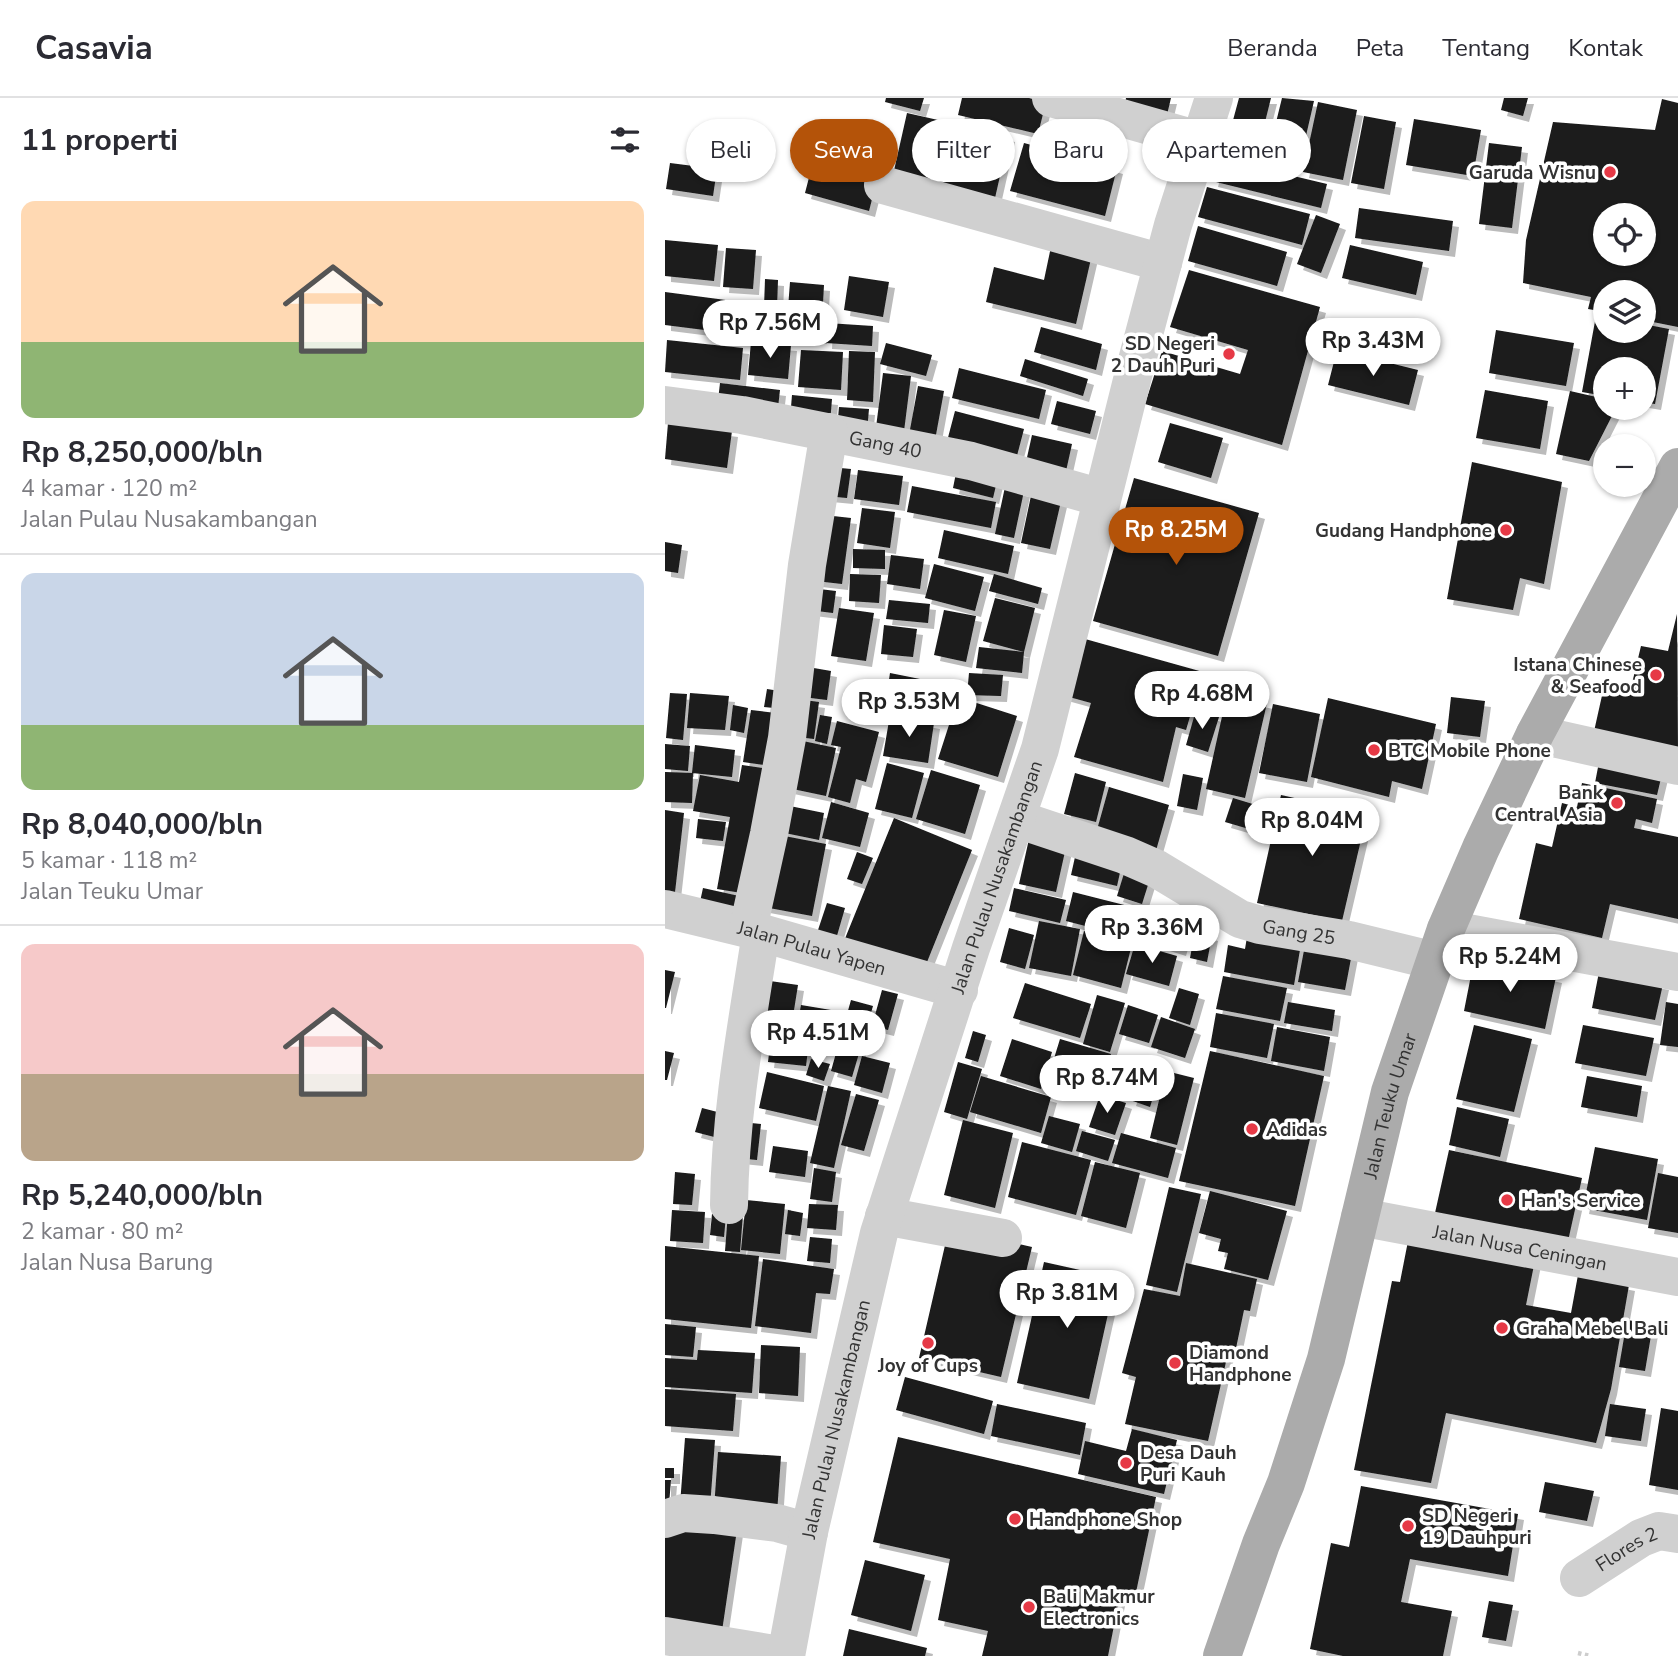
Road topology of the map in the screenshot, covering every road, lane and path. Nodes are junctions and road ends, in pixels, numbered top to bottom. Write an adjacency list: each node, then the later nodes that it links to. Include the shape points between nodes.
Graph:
1 (1051, 98): 4 (street)
2 (1214, 98): 3 (street, Jalan Pulau Nusakambangan)
3 (1206, 119)
4 (1142, 124)
5 (1187, 182): 7 (street, Jalan Pulau Nusakambangan)
6 (883, 186): 7 (street)
7 (1163, 263): 11 (street, Jalan Pulau Nusakambangan)
8 (665, 405): 9 (street, Gang 40)
9 (829, 432): 11 (street, Gang 40, via 971,461); 16 (street, via 807,565 787,738)
10 (1673, 487): 12 (main road, Jalan Teuku Umar)
11 (1102, 498): 14 (street, Jalan Pulau Nusakambangan, via 1060,675)
12 (1535, 734): 13 (street); 17 (main road, Jalan Teuku Umar)
13 (1678, 766)
14 (1017, 819): 17 (street, Gang 25, via 1157,869 1240,919 1259,925 1349,940); 19 (street, Jalan Pulau Nusakambangan)
15 (665, 909): 16 (street, Jalan Pulau Yapen)
16 (754, 931): 19 (street, Jalan Pulau Yapen); 20 (street, via 735,1096)
17 (1441, 945): 18 (street, Gang 25); 22 (main road, Jalan Teuku Umar, via 1390,1092)
18 (1678, 972)
19 (959, 990): 21 (street, Jalan Pulau Nusakambangan)
20 (729, 1205)
21 (884, 1216): 23 (street); 26 (street, Jalan Pulau Nusakambangan)
22 (1360, 1217): 24 (street, Jalan Nusa Ceningan); 32 (main road, Jalan Teuku Umar, via 1322,1371)
23 (1003, 1238)
24 (1678, 1277)
25 (665, 1519): 26 (street, via 683,1513 714,1515)
26 (809, 1532): 31 (street, Jalan Pulau Nusakambangan)
27 (1678, 1534): 28 (street, Flores 2, via 1659,1531 1641,1538)
28 (1579, 1577)
29 (665, 1636): 31 (street)
30 (1578, 1653): 33 (path)
31 (786, 1656)
32 (1222, 1656)
33 (1590, 1656)

